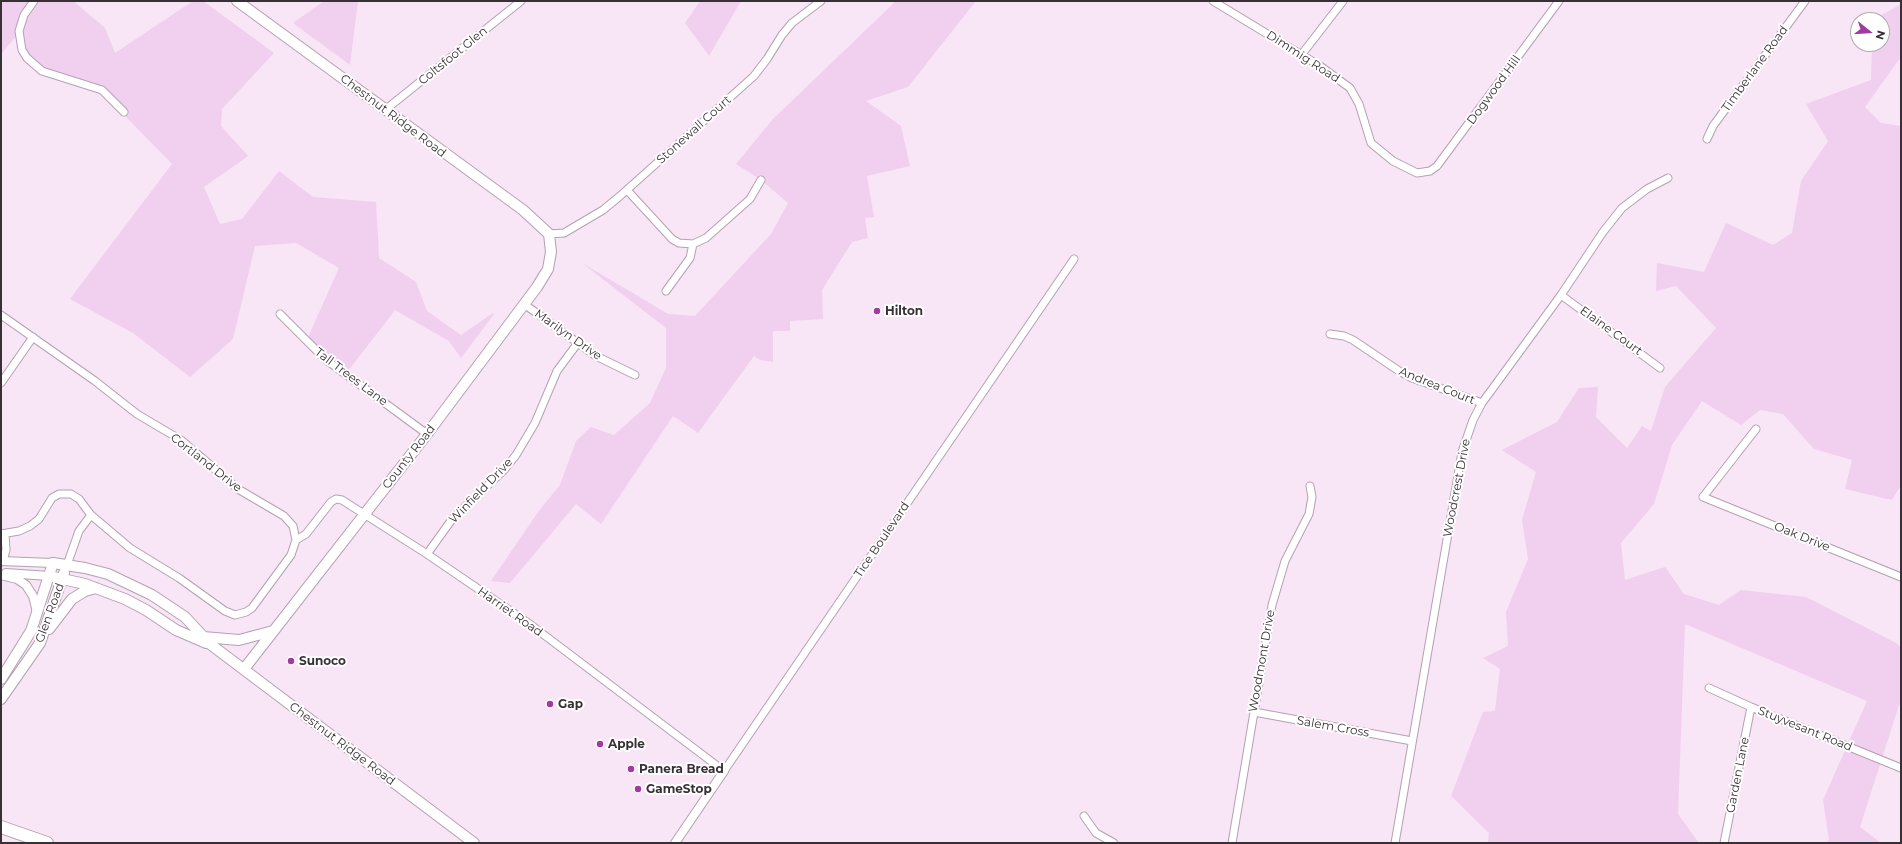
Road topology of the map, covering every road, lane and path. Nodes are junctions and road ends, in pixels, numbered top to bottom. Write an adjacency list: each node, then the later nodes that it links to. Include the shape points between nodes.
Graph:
1 (34, 1): 11 (street, via 24,15 19,31 22,50 27,58 42,71 102,90)
2 (237, 1): 10 (main road, Chestnut Ridge Road)
3 (521, 1): 10 (street, Coltsfoot Glen)
4 (821, 1): 16 (street, Stonewall Court, via 792,23 754,76)
5 (1213, 1): 9 (street, Dimmig Road)
6 (1343, 1): 9 (street)
7 (1559, 1): 13 (street, Dogwood Hill, via 1438,166)
8 (1805, 1): 12 (street, Timberlane Road, via 1713,126)
9 (1302, 54): 13 (street, Dimmig Road, via 1350,88 1359,104 1368,137 1376,149 1411,171)
10 (385, 110): 17 (main road, Chestnut Ridge Road, via 523,210)
11 (124, 112)
12 (1707, 138)
13 (1423, 173)
14 (1668, 178): 21 (street, Woodcrest Drive, via 1647,189 1622,208)
15 (761, 180): 18 (street, via 750,199 706,238)
16 (627, 190): 17 (street, Stonewall Court, via 584,222 564,233); 18 (street, via 672,239 679,243)
17 (548, 234): 22 (main road, County Road, via 551,252 548,269)
18 (693, 244): 20 (street, via 690,258)
19 (1074, 259): 61 (street, Tice Boulevard)
20 (666, 291)
21 (1561, 295): 28 (street, Elaine Court); 31 (street, Woodcrest Drive)
22 (524, 304): 27 (street, Marilyn Drive); 33 (main road, County Road)
23 (280, 314): 33 (street, Tall Trees Lane, via 325,359)
24 (1, 315): 26 (street, Cortland Drive)
25 (1330, 334): 31 (street, Andrea Court, via 1353,340 1412,378)
26 (33, 337): 30 (street); 38 (street, Cortland Drive, via 96,381 137,414 182,440 238,489 284,516 293,526)
27 (577, 344): 29 (street, Marilyn Drive, via 603,361); 39 (street, Winfield Drive, via 556,371 534,423 516,455 504,470 453,518)
28 (1660, 368)
29 (635, 375)
30 (1, 383)
31 (1482, 403): 59 (street, Woodcrest Drive, via 1462,452)
32 (1756, 429): 45 (street, Oak Drive, via 1703,497)
33 (426, 434): 35 (main road, County Road)
34 (1310, 486): 58 (street, Woodmont Drive, via 1312,497 1309,514 1277,582)
35 (365, 514): 38 (street, Harriet Road, via 342,500 334,500 306,534); 39 (street, Harriet Road); 49 (main road, County Road)
36 (91, 516): 37 (street, via 75,496 59,494 48,502 36,523); 38 (street, via 130,548 232,614 243,614 252,608 291,555); 42 (street, via 79,531)
37 (3, 534): 40 (street, via 6,550)
38 (296, 540)
39 (427, 554): 61 (street, Harriet Road, via 531,625)
40 (2, 561): 41 (street, Chestnut Ridge Road)
41 (54, 563): 42 (main road, Chestnut Ridge Road); 44 (main road, Glen Road)
42 (67, 565): 46 (main road, Glen Road); 50 (main road, Chestnut Ridge Road, via 108,574 141,588 185,617)
43 (1, 574): 44 (street, Chestnut Ridge Road); 48 (street, via 26,585 33,596)
44 (49, 576): 46 (main road, Chestnut Ridge Road); 48 (main road, Glen Road)
45 (1901, 577)
46 (62, 578): 47 (main road, Chestnut Ridge Road); 51 (main road, Glen Road)
47 (96, 588): 51 (main road, via 72,599); 52 (main road, Chestnut Ridge Road, via 135,604 176,630)
48 (37, 613): 54 (main road, Glen Road, via 25,641)
49 (273, 631): 50 (main road, via 239,640); 53 (main road, County Road)
50 (203, 637): 52 (main road, Chestnut Ridge Road)
51 (40, 643): 56 (main road, Glen Road)
52 (210, 644): 53 (main road, Chestnut Ridge Road)
53 (244, 670): 66 (main road, Chestnut Ridge Road)
54 (1, 679)
55 (1709, 688): 57 (street, Stuyvesant Road)
56 (1, 699)
57 (1751, 707): 60 (street, Stuyvesant Road); 72 (street, Garden Lane)
58 (1254, 712): 59 (street, Salem Cross); 70 (street, Woodmont Drive)
59 (1412, 741): 71 (street, Woodcrest Drive)
60 (1901, 768)
61 (724, 771): 63 (street, Tice Boulevard)
62 (1084, 816): 69 (street, via 1096,833)
63 (690, 820): 67 (street, Tice Boulevard); 68 (street, Tice Boulevard)
64 (1, 827): 65 (highway)
65 (47, 843)
66 (474, 843)
67 (675, 843)
68 (679, 843)
69 (1114, 843)
70 (1232, 843)
71 (1395, 843)
72 (1724, 843)

